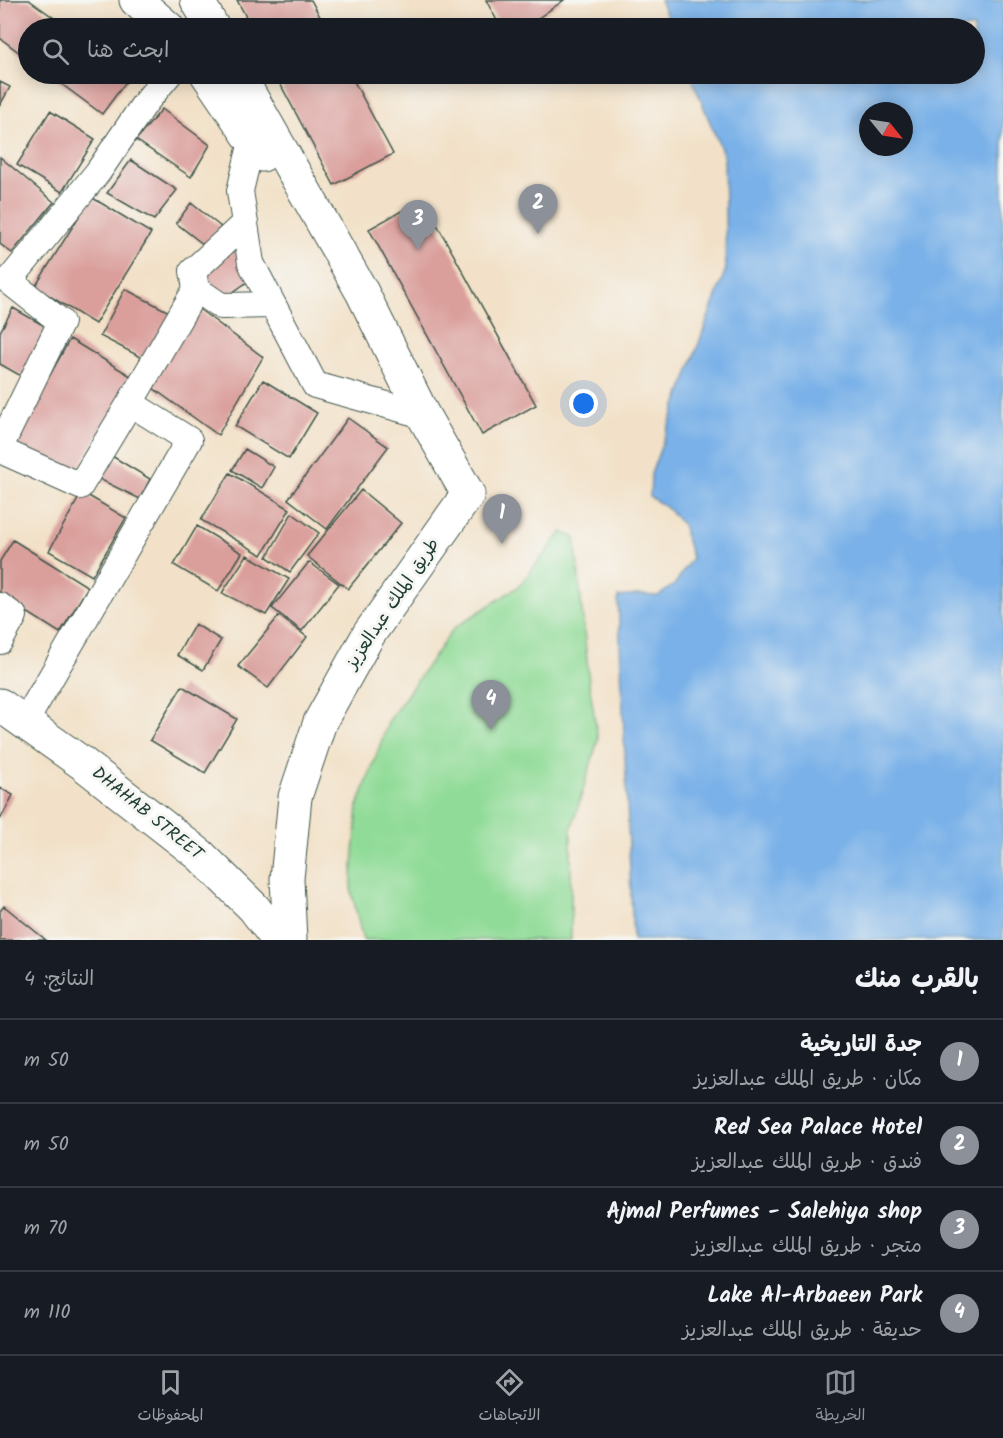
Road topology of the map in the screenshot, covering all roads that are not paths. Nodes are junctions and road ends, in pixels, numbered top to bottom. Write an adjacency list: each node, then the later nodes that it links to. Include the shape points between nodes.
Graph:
1 (136, 0): 3 (main road)
2 (197, 0): 4 (main road)
3 (157, 18)
4 (207, 18)
5 (161, 84): 10 (street, via 98,172)
6 (214, 84): 8 (main road, طريق الملك عبدالعزيز)
7 (244, 84): 12 (main road, طريق الملك عبدالعزيز)
8 (252, 141): 9 (street, via 240,191); 12 (main road, طريق الملك عبدالعزيز)
9 (245, 223): 11 (street, via 193,270); 13 (street, via 251,263)
10 (5, 276): 16 (street, via 61,322)
11 (196, 289): 13 (street, via 221,306); 14 (street)
12 (362, 292): 15 (main road, طريق الملك عبدالعزيز)
13 (273, 305): 15 (street, via 315,385)
14 (130, 403): 16 (street, via 80,486); 19 (street, via 189,440)
15 (423, 415): 21 (main road, طريق الملك عبدالعزيز, via 468,494 369,634 320,722 295,797 287,879)
16 (0, 449)
17 (0, 606): 18 (street, via 14,616)
18 (0, 641)
19 (13, 714): 20 (main road, DHAHAB STREET, via 200,855 254,908)
20 (278, 940)
21 (290, 940)

